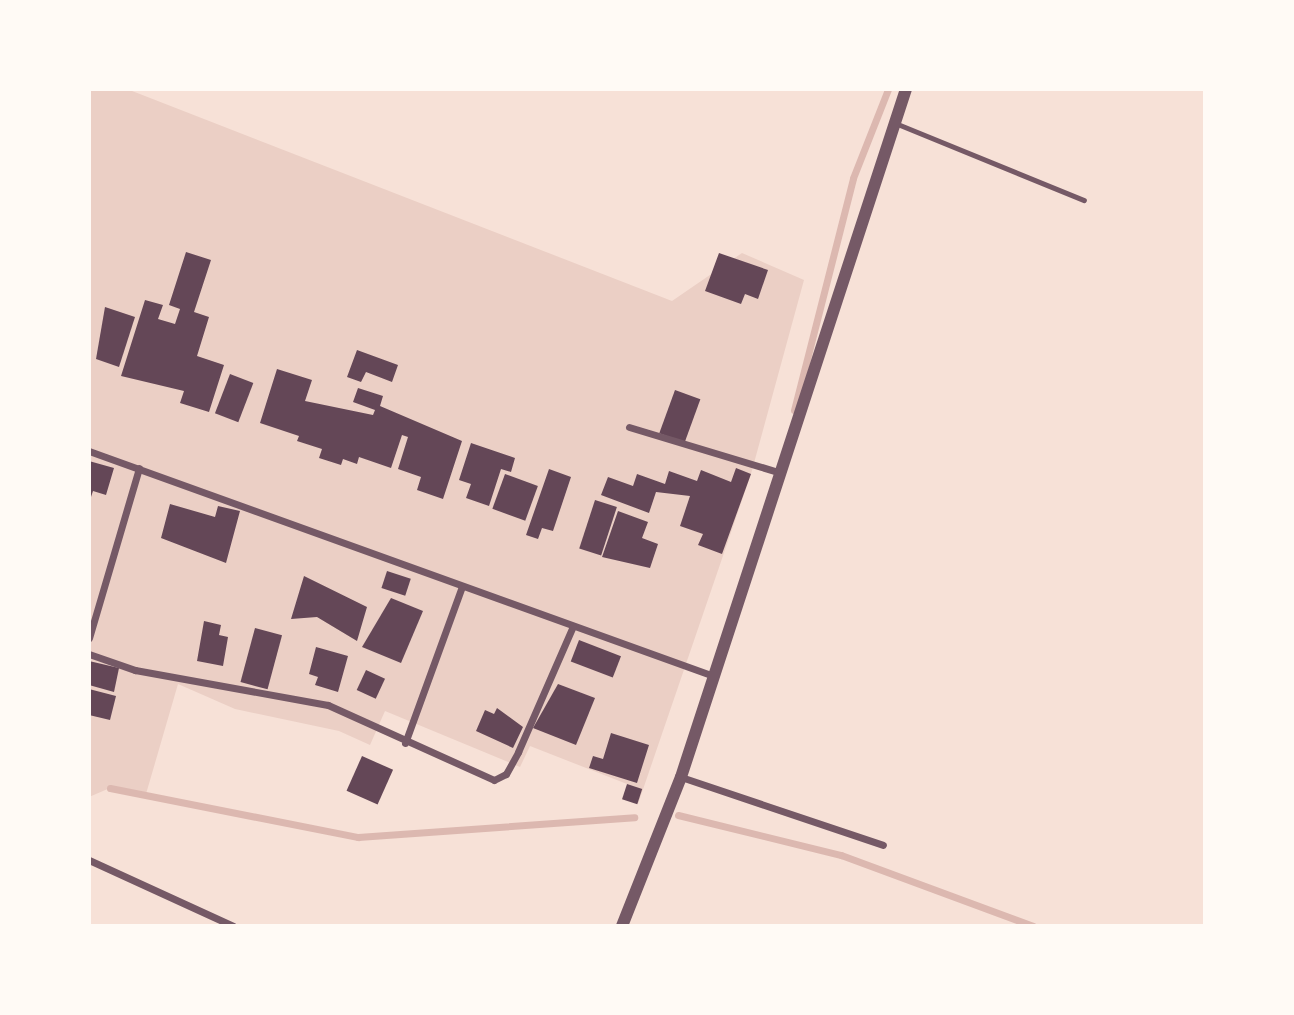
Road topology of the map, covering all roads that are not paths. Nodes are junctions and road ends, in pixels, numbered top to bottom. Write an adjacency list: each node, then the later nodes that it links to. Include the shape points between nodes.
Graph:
1 (906, 89): 2 (street)
2 (895, 122): 3 (lane); 7 (street)
3 (1084, 200)
4 (629, 427): 7 (street)
5 (89, 452): 6 (street)
6 (139, 468): 8 (street); 10 (street)
7 (778, 472): 12 (street)
8 (462, 586): 9 (street); 13 (street)
9 (573, 626): 12 (street); 13 (street, via 506,774 480,777)
10 (89, 638)
11 (89, 654): 13 (street, via 135,670 328,705)
12 (711, 675): 14 (street)
13 (405, 743)
14 (681, 777): 15 (street); 18 (street)
15 (883, 845)
16 (89, 860): 17 (street)
17 (233, 926)
18 (622, 926)

